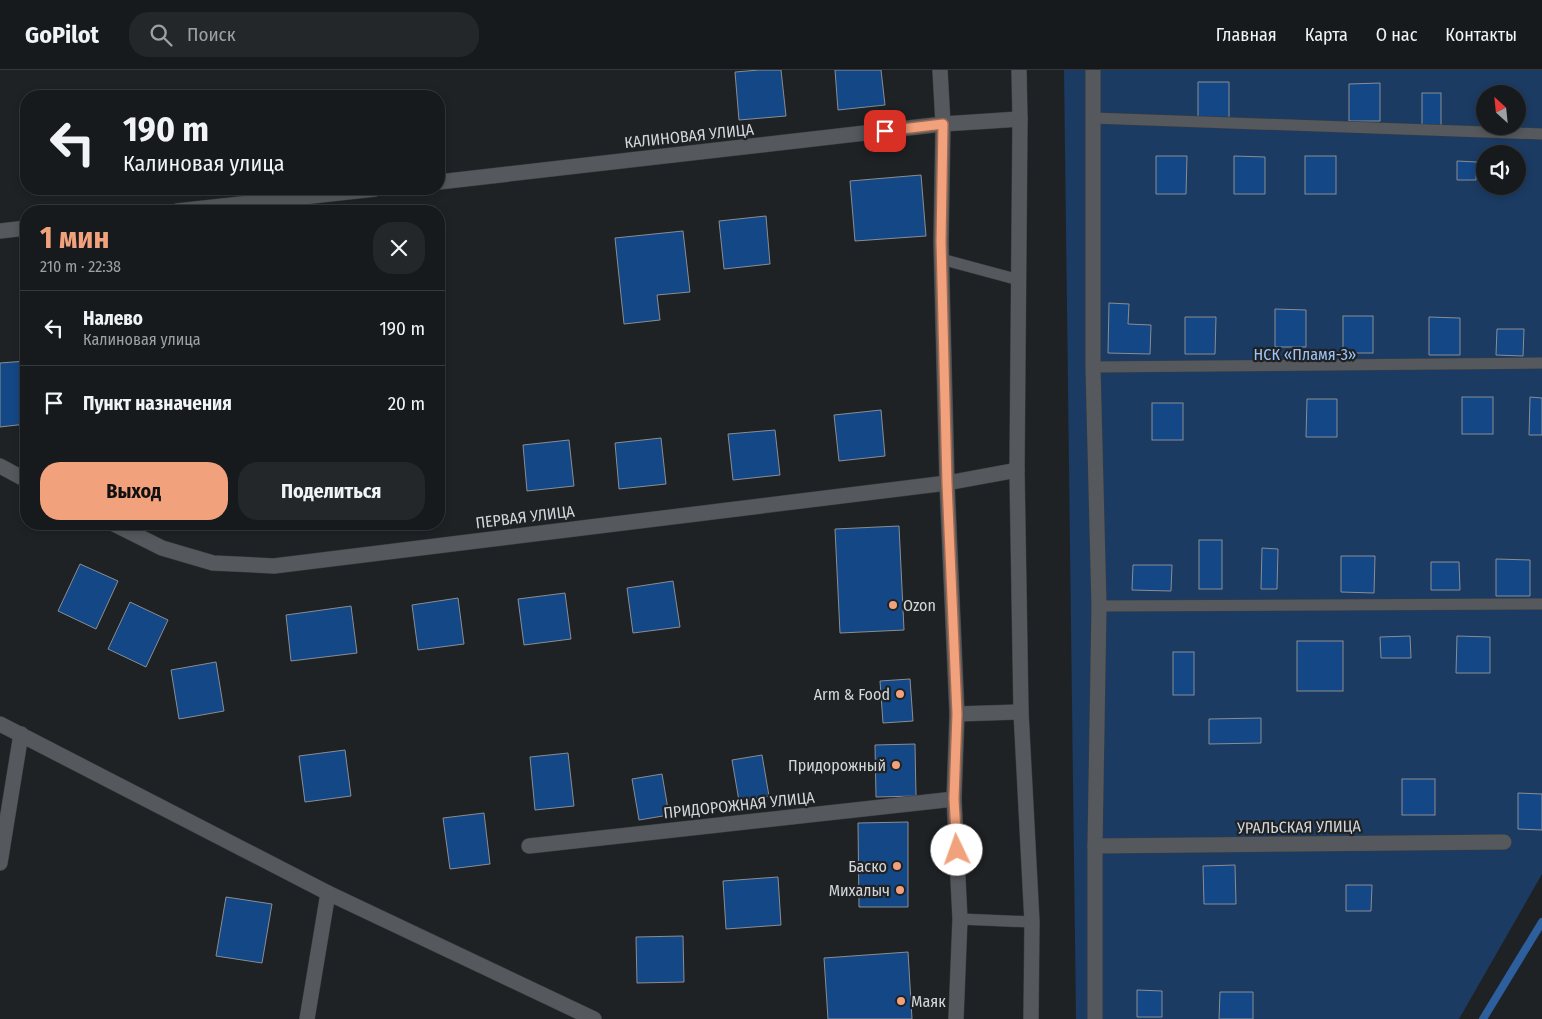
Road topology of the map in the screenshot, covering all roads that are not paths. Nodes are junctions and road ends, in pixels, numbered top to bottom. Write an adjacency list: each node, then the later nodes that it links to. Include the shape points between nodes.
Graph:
1 (940, 70): 6 (street)
2 (1019, 70): 5 (street)
3 (1094, 70): 4 (street)
4 (1093, 118): 7 (lane); 16 (street)
5 (1020, 119): 6 (street, КАЛИНОВАЯ УЛИЦА); 14 (street)
6 (943, 124): 8 (street, КАЛИНОВАЯ УЛИЦА); 13 (street)
7 (1542, 134)
8 (445, 181)
9 (321, 195): 10 (street)
10 (230, 205)
11 (20, 229): 12 (street)
12 (0, 231)
13 (941, 259): 14 (lane); 20 (street)
14 (1019, 280): 18 (street)
15 (1542, 363): 16 (lane)
16 (1093, 367): 23 (street)
17 (0, 466): 19 (street)
18 (1016, 470): 20 (street, ПЕРВАЯ УЛИЦА); 24 (street)
19 (20, 477)
20 (947, 483): 21 (street, ПЕРВАЯ УЛИЦА, via 274,566 214,563 162,548); 25 (street)
21 (126, 530)
22 (1542, 604): 23 (lane)
23 (1099, 606): 31 (street)
24 (1021, 712): 25 (street); 35 (street)
25 (957, 714): 28 (street)
26 (0, 724): 27 (street)
27 (20, 734): 32 (street); 33 (street)
28 (954, 799): 30 (street, ПРИДОРОЖНАЯ УЛИЦА); 34 (street)
29 (1504, 842): 31 (street, УРАЛЬСКАЯ УЛИЦА)
30 (528, 846)
31 (1095, 846): 40 (street)
32 (0, 863)
33 (328, 893): 36 (street); 37 (street)
34 (960, 919): 35 (lane); 38 (street)
35 (1032, 922): 39 (street)
36 (306, 1019)
37 (594, 1019)
38 (956, 1019)
39 (1031, 1019)
40 (1095, 1019)

